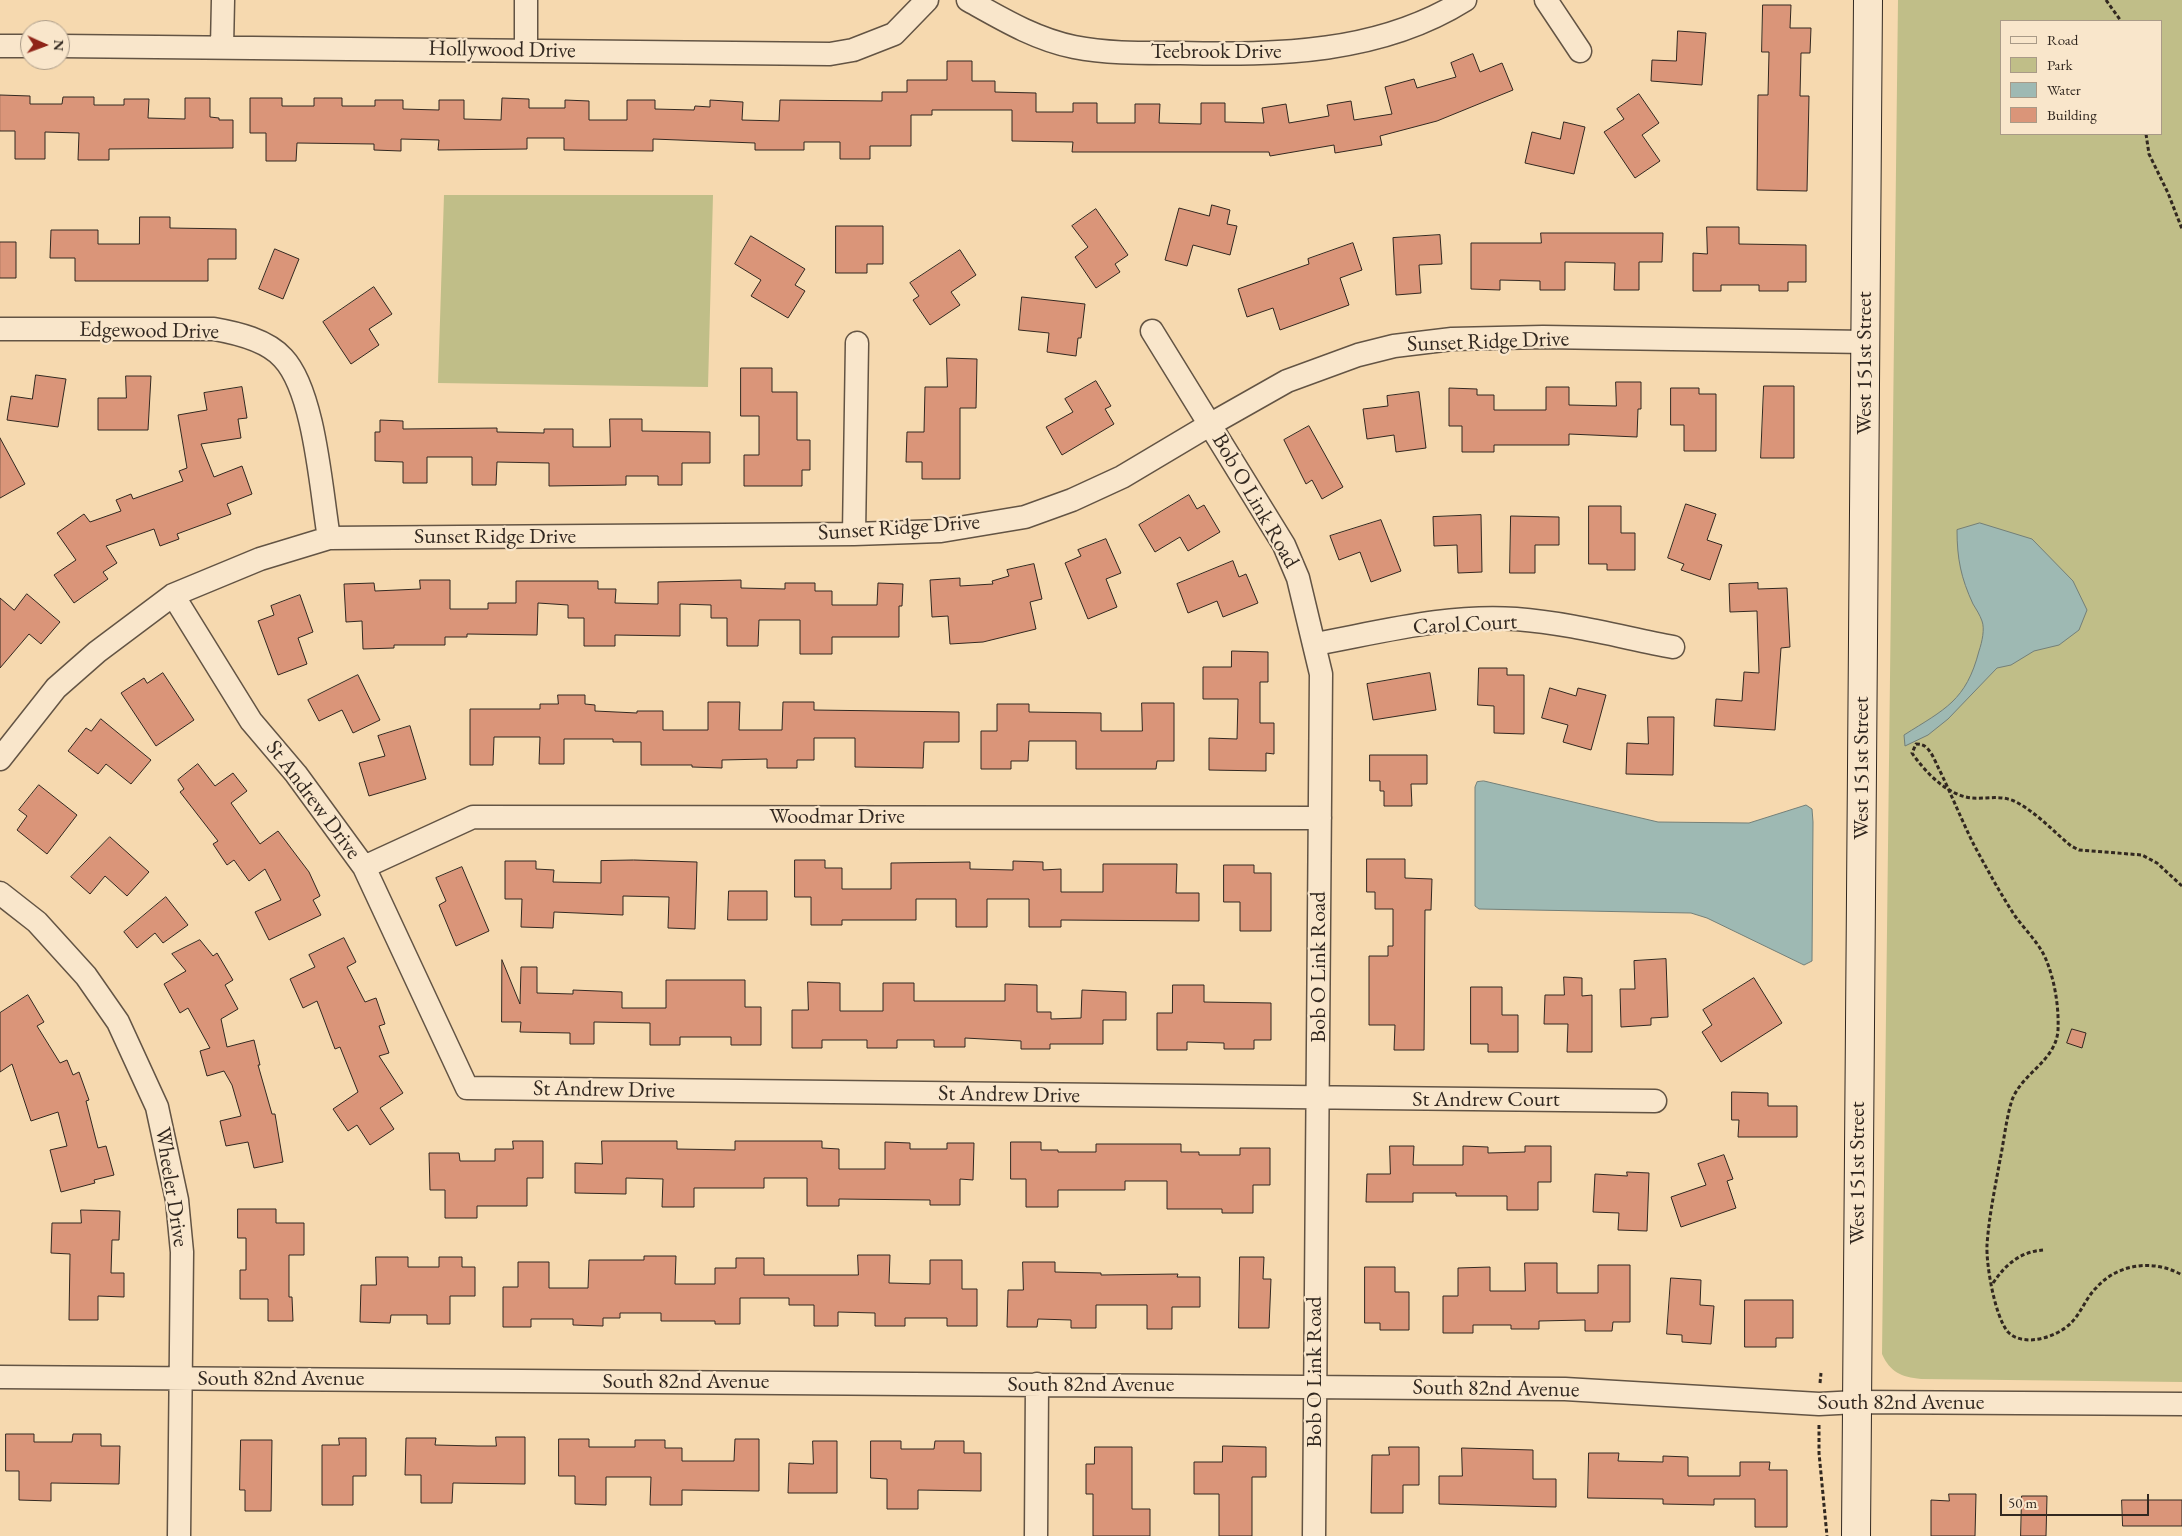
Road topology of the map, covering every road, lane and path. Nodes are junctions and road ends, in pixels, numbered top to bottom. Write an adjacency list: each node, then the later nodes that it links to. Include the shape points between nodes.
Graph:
1 (223, 0): 13 (street)
2 (526, 0): 14 (street)
3 (926, 0): 14 (street, Hollywood Drive, via 894,34 853,50 830,54)
4 (968, 0): 5 (street, Teebrook Drive, via 1024,31 1075,47 1225,54 1280,53 1354,44 1406,28)
5 (1465, 0)
6 (1546, 0): 15 (street)
7 (1868, 0): 20 (street, West 151st Street)
8 (2106, 0): 9 (path)
9 (2121, 20)
10 (0, 46): 11 (street)
11 (20, 46)
12 (70, 46): 13 (street, Hollywood Drive)
13 (222, 47): 14 (street, Hollywood Drive)
14 (526, 50)
15 (1580, 51)
16 (2146, 135): 17 (path, via 2149,154)
17 (2182, 229)
18 (0, 329): 24 (street, Edgewood Drive, via 214,329 239,334 276,351 285,359 304,396)
19 (1152, 331): 22 (street, Bob O Link Road)
20 (1866, 342): 22 (street, Sunset Ridge Drive, via 1543,338 1431,341 1367,353 1327,365 1287,381); 43 (street, West 151st Street)
21 (857, 344): 23 (street)
22 (1210, 424): 23 (street, Sunset Ridge Drive, via 1122,477 1025,517 941,530); 26 (street, Bob O Link Road, via 1284,545 1298,578)
23 (854, 534): 24 (street, Sunset Ridge Drive)
24 (329, 538): 25 (street, Sunset Ridge Drive, via 260,559)
25 (173, 595): 28 (street, Sunset Ridge Drive, via 97,652 56,688); 31 (street, St Andrew Drive, via 251,720 296,774)
26 (1316, 644): 27 (street, Carol Court, via 1428,624 1483,619 1552,624); 30 (street, Bob O Link Road, via 1321,683)
27 (1673, 647)
28 (0, 760)
29 (1948, 789): 29 (path, via 1928,748 1916,744 1912,753 1927,772); 32 (path, via 1970,798 2012,800 2071,846 2079,850 2142,856 2157,863); 38 (path, via 1987,870 2047,961 2057,1004 2055,1046 2012,1100 1987,1247)
30 (1320, 818): 31 (street, Woodmar Drive, via 473,817); 34 (street, Bob O Link Road)
31 (364, 867): 34 (street, St Andrew Drive, via 467,1088)
32 (2182, 886)
33 (0, 893): 40 (street, Wheeler Drive, via 37,922 86,976 118,1022 157,1107 178,1200 182,1252)
34 (1318, 1099): 35 (street, St Andrew Court); 42 (street, Bob O Link Road)
35 (1654, 1102)
36 (2043, 1250): 38 (path, via 2019,1256)
37 (2182, 1275): 38 (path, via 2154,1264 2121,1270 2097,1286 2071,1323 2052,1334 2027,1340 2018,1339 2003,1325)
38 (1992, 1283)
39 (0, 1376): 40 (street, South 82nd Avenue)
40 (180, 1378): 41 (street, South 82nd Avenue); 46 (street, Wheeler Drive)
41 (1037, 1384): 42 (street, South 82nd Avenue); 47 (street)
42 (1315, 1386): 43 (street, South 82nd Avenue, via 1566,1388 1819,1404); 48 (street, Bob O Link Road)
43 (1856, 1402): 44 (street, South 82nd Avenue); 50 (street, West 151st Street)
44 (2182, 1404)
45 (1819, 1432): 49 (path)
46 (179, 1536)
47 (1036, 1536)
48 (1314, 1536)
49 (1827, 1536)
50 (1856, 1536)

